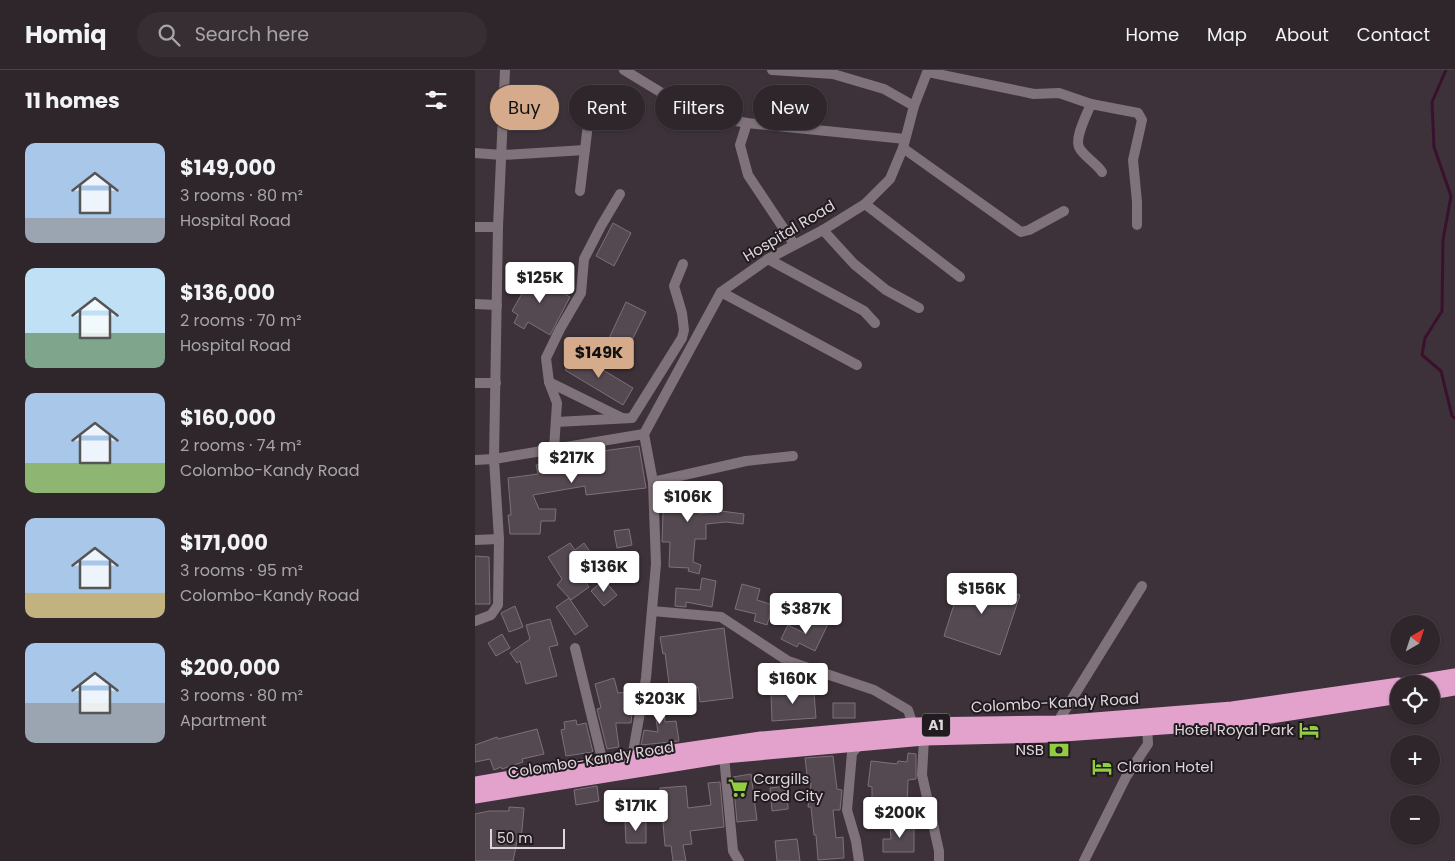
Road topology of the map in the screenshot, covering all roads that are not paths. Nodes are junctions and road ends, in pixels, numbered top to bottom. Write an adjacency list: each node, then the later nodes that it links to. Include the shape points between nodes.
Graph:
1 (505, 70): 12 (street)
2 (624, 70): 7 (street, via 695,113)
3 (772, 70): 6 (street, via 833,74 884,89)
4 (928, 71): 5 (street, via 1034,94 1059,93); 6 (street, Hospital Road)
5 (1091, 104): 13 (street, via 1081,128 1078,148); 18 (street, via 1129,110 1138,113 1142,120 1133,160)
6 (914, 106): 9 (street, Hospital Road)
7 (747, 123): 9 (street); 22 (street, via 740,145 749,175)
8 (587, 130): 10 (street)
9 (904, 143): 16 (street, Hospital Road, via 890,178); 17 (street, via 1021,232)
10 (585, 150): 12 (street); 14 (street)
11 (475, 154): 12 (street)
12 (502, 155): 20 (street)
13 (1102, 172)
14 (580, 191)
15 (620, 194): 32 (street, via 584,259 581,293 547,358)
16 (865, 204): 21 (street, Hospital Road); 25 (street)
17 (1064, 211)
18 (1137, 225)
19 (475, 227): 20 (street)
20 (498, 227): 28 (street)
21 (823, 230): 22 (street, Hospital Road); 29 (street, via 854,264 886,290)
22 (794, 244): 23 (street, Hospital Road)
23 (768, 258): 26 (street, Hospital Road); 30 (street, via 864,311)
24 (683, 264): 35 (street, via 674,286 683,314 684,330 636,413)
25 (960, 277)
26 (721, 292): 31 (street); 37 (street, Hospital Road)
27 (475, 304): 28 (street)
28 (497, 305): 34 (street)
29 (919, 308)
30 (875, 323)
31 (857, 365)
32 (549, 382): 35 (street); 36 (street, via 557,403)
33 (475, 383): 34 (street)
34 (495, 383): 40 (street)
35 (625, 420): 36 (street)
36 (556, 422): 38 (street)
37 (644, 434): 38 (street); 42 (street)
38 (554, 449): 40 (street)
39 (793, 456): 42 (street, via 746,461)
40 (494, 459): 41 (street); 43 (street)
41 (475, 460)
42 (653, 482): 46 (street, via 656,564)
43 (499, 539): 44 (street); 47 (street, via 498,605 491,616)
44 (475, 540)
45 (1142, 586): 55 (street)
46 (652, 611): 57 (street, via 721,616 788,661 874,690 907,710); 62 (street)
47 (475, 621)
48 (575, 648): 61 (street)
49 (1455, 676): 50 (highway)
50 (1440, 678)
51 (1390, 686): 56 (highway, Colombo-Kandy Road / A1)
52 (1455, 688): 53 (highway)
53 (1440, 690)
54 (1390, 697): 56 (highway, Colombo-Kandy Road / A1, via 1233,722)
55 (1057, 723): 56 (highway, Colombo-Kandy Road / A1); 57 (highway, Colombo-Kandy Road / A1)
56 (1147, 723): 59 (highway, Colombo-Kandy Road / A1, via 1050,736); 68 (street, via 1147,744 1126,777)
57 (913, 725): 58 (highway, Colombo-Kandy Road / A1)
58 (861, 736): 59 (highway, Colombo-Kandy Road / A1); 60 (highway, Colombo-Kandy Road / A1); 62 (highway, Colombo-Kandy Road / A1, via 761,739); 66 (street, via 852,753 847,810 857,841)
59 (924, 738): 67 (street, via 922,775)
60 (724, 756): 62 (highway, Colombo-Kandy Road / A1); 65 (street, via 733,851)
61 (603, 763): 62 (highway, Colombo-Kandy Road / A1); 63 (highway, Colombo-Kandy Road / A1)
62 (633, 764): 64 (highway, Colombo-Kandy Road / A1)
63 (475, 784)
64 (475, 796)
65 (739, 861)
66 (859, 861)
67 (939, 861)
68 (1084, 861)

